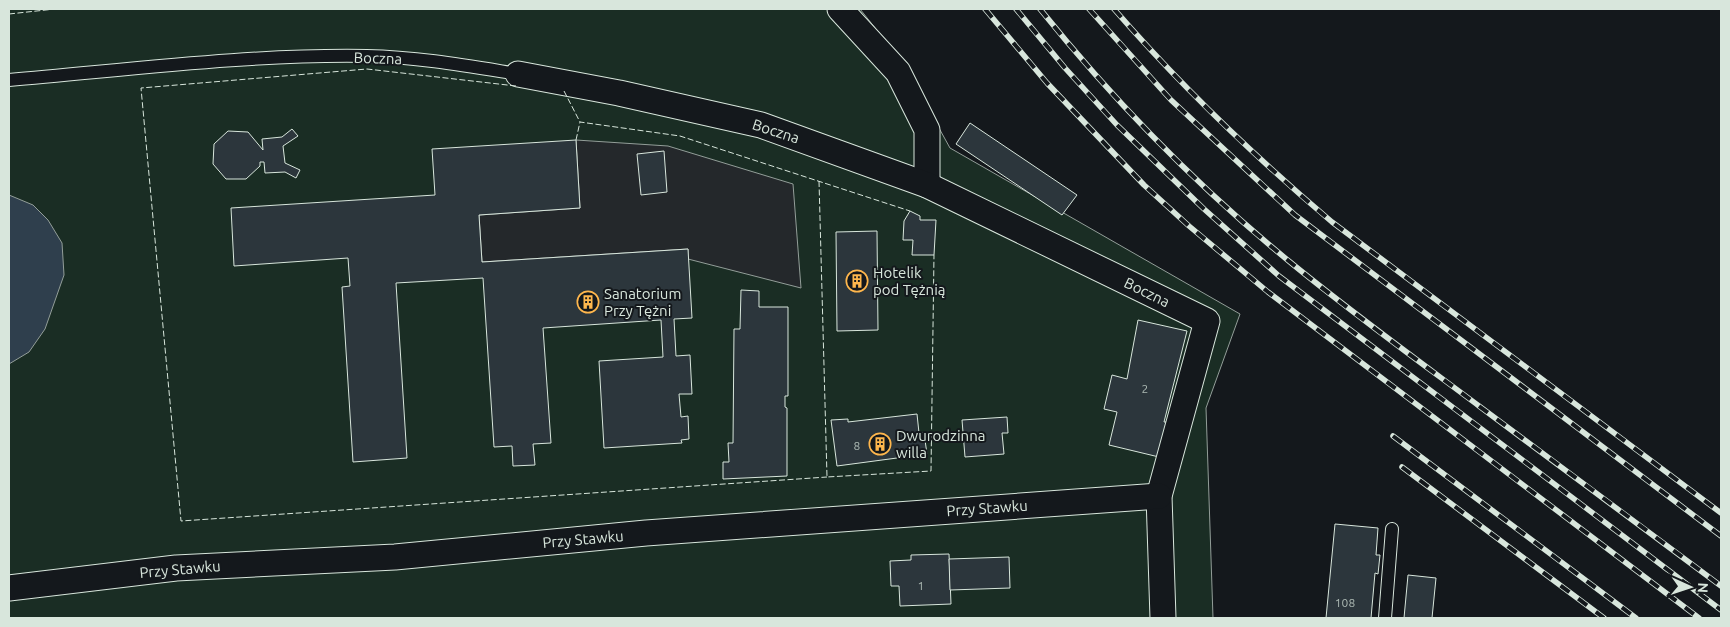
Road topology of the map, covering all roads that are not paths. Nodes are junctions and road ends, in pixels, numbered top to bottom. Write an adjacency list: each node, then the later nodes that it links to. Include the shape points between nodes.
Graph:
1 (840, 9): 4 (street, via 898,72 927,130)
2 (518, 74): 3 (lane, Boczna, via 435,61 368,56 252,60); 4 (street, Boczna, via 761,124)
3 (9, 80)
4 (927, 185): 5 (street, Boczna, via 1207,321)
5 (1159, 496): 7 (street, Przy Stawku, via 646,534 395,558 176,568); 8 (street, Boczna)
6 (1392, 530): 9 (lane)
7 (9, 588)
8 (1164, 618)
9 (1385, 618)

